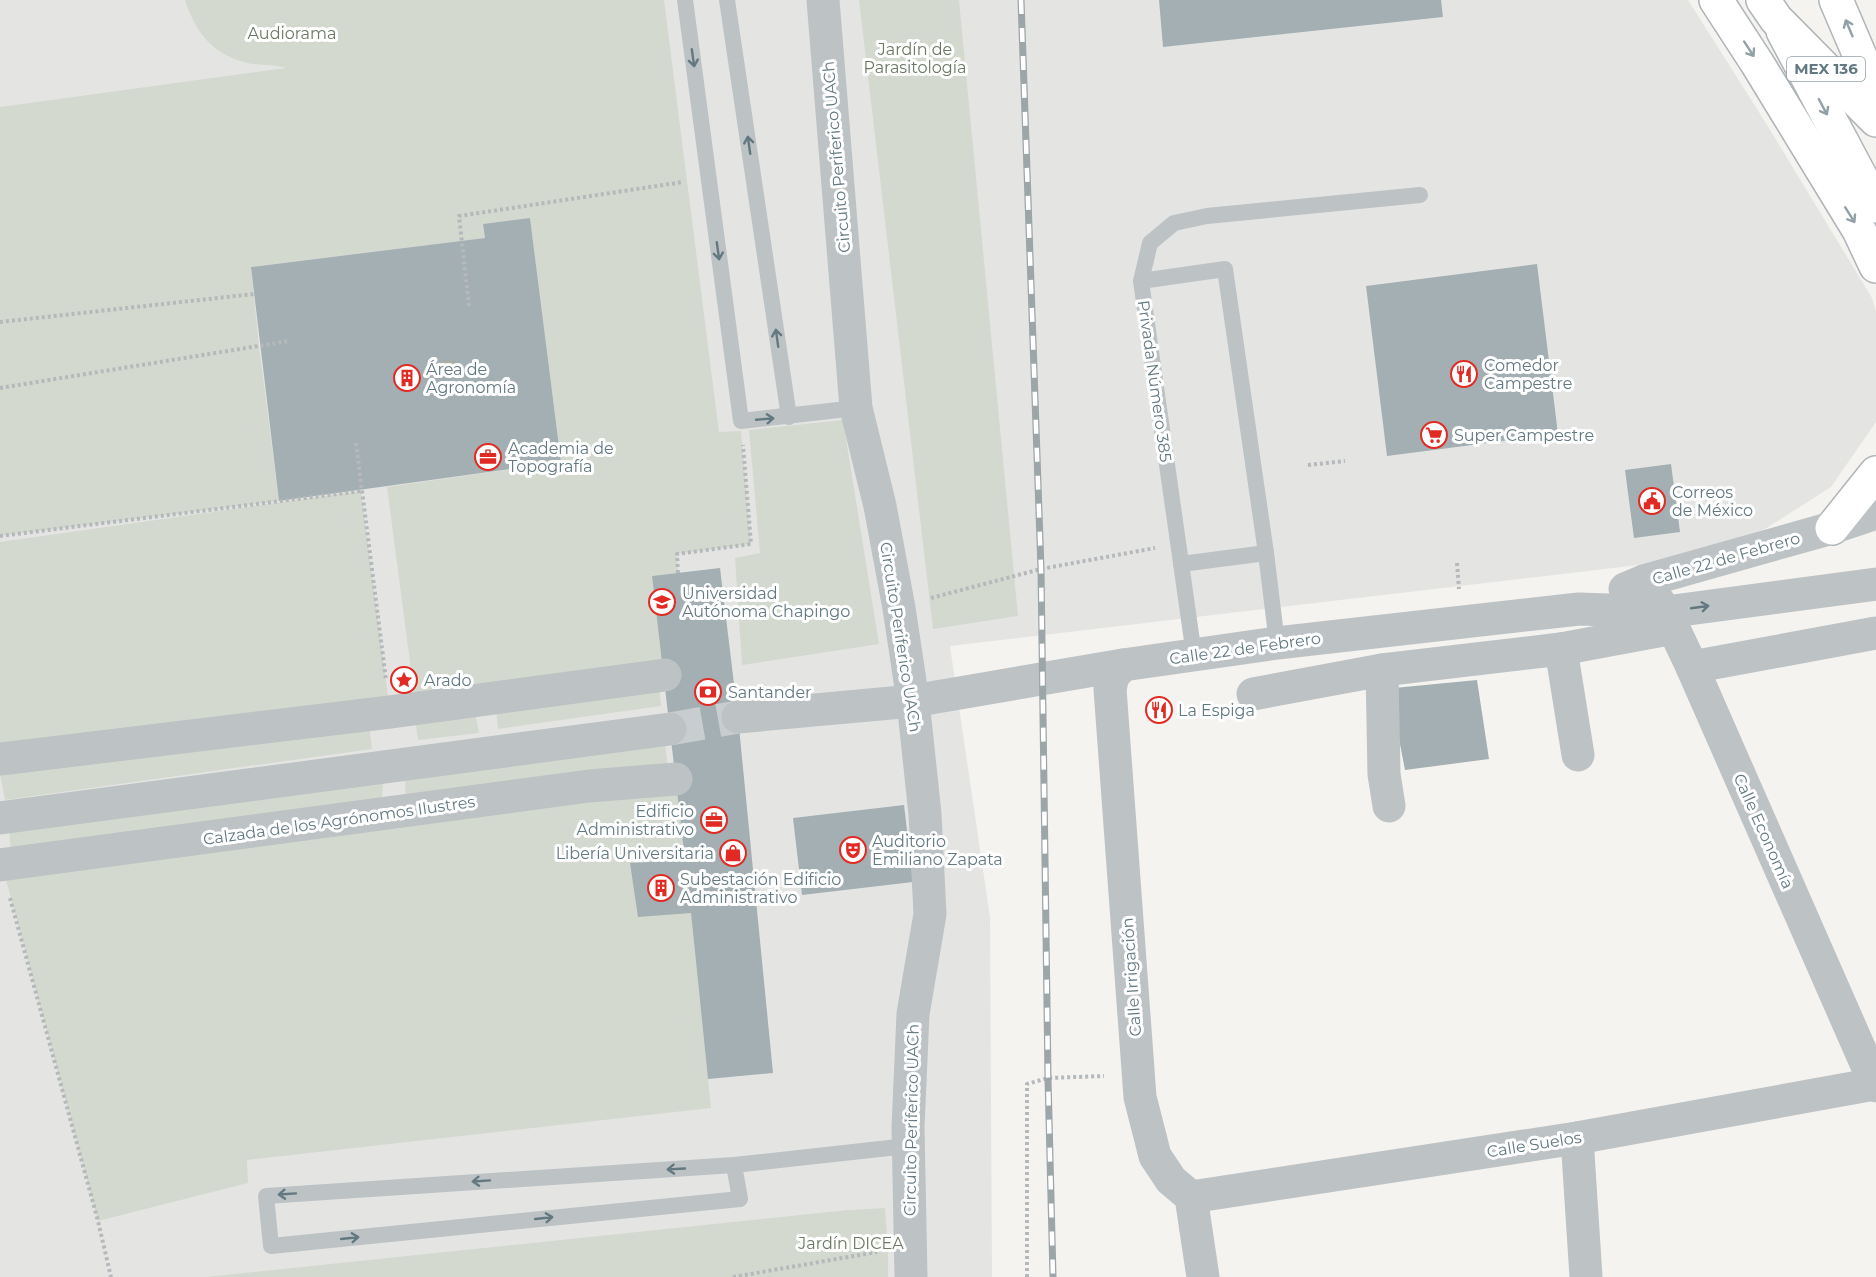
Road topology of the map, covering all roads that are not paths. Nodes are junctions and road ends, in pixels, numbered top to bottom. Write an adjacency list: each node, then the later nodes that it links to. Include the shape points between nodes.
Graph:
1 (685, 0): 14 (lane, one-way to 14, via 741,421)
2 (728, 0): 14 (lane, one-way to 2)
3 (823, 0): 13 (street, Circuito Periferico UACh)
4 (1716, 0): 11 (main road, one-way to 11, via 1859,230)
5 (1836, 0): 7 (main road, MEX 136, one-way to 5)
6 (1769, 9): 8 (main road, MEX 136); 10 (main road, one-way to 10)
7 (1876, 96)
8 (1876, 120)
9 (1420, 195): 12 (lane, via 1207,216 1174,223 1150,243)
10 (1876, 207)
11 (1876, 266)
12 (1141, 281): 18 (lane, Privada Número 385, via 1224,269); 19 (lane, Privada Número 385)
13 (856, 408): 14 (lane); 33 (street, Circuito Periferico UACh, via 880,506)
14 (789, 417)
15 (1876, 473): 17 (main road)
16 (1876, 513): 17 (street, Calle 22 de Febrero)
17 (1832, 528): 20 (street, Calle 22 de Febrero)
18 (1266, 553): 19 (lane); 25 (lane, Privada Número 385)
19 (1181, 564): 27 (lane, Privada Número 385)
20 (1644, 581): 22 (street, Calle 22 de Febrero); 23 (street, Calle Economía)
21 (1876, 584): 23 (street, Calle 22 de Febrero, one-way to 21)
22 (1579, 609): 23 (street, Calle 22 de Febrero); 25 (street, Calle 22 de Febrero)
23 (1670, 620): 26 (street); 29 (street, Calle Economía)
24 (1876, 633): 29 (street)
25 (1277, 643): 27 (street, Calle 22 de Febrero)
26 (1561, 649): 30 (street); 36 (street)
27 (1194, 655): 28 (street, Calle 22 de Febrero)
28 (1123, 665): 33 (street, Calle 22 de Febrero); 46 (street, Calle Irrigación, via 1113,676 1110,689 1140,1097 1155,1156 1171,1180)
29 (1692, 667): 42 (street, Calle Economía)
30 (1382, 670): 32 (street); 39 (street, via 1384,774)
31 (665, 675): 37 (street)
32 (1253, 694)
33 (913, 701): 34 (street); 44 (street, Circuito Periferico UACh, via 930,914 913,1014)
34 (738, 717)
35 (670, 729): 40 (street)
36 (1578, 755)
37 (0, 759)
38 (676, 779): 41 (street, Calzada de los Agrónomos Ilustres, via 589,786)
39 (1389, 806)
40 (0, 818)
41 (1, 861)
42 (1875, 1085): 43 (street, Calle Suelos)
43 (1577, 1138): 46 (street, Calle Suelos); 49 (street)
44 (908, 1146): 45 (lane); 47 (street, Circuito Periferico UACh)
45 (734, 1166): 45 (lane, one-way to 45, via 266,1196 271,1246 740,1199)
46 (1191, 1197): 48 (street)
47 (910, 1262)
48 (1203, 1277)
49 (1586, 1277)

